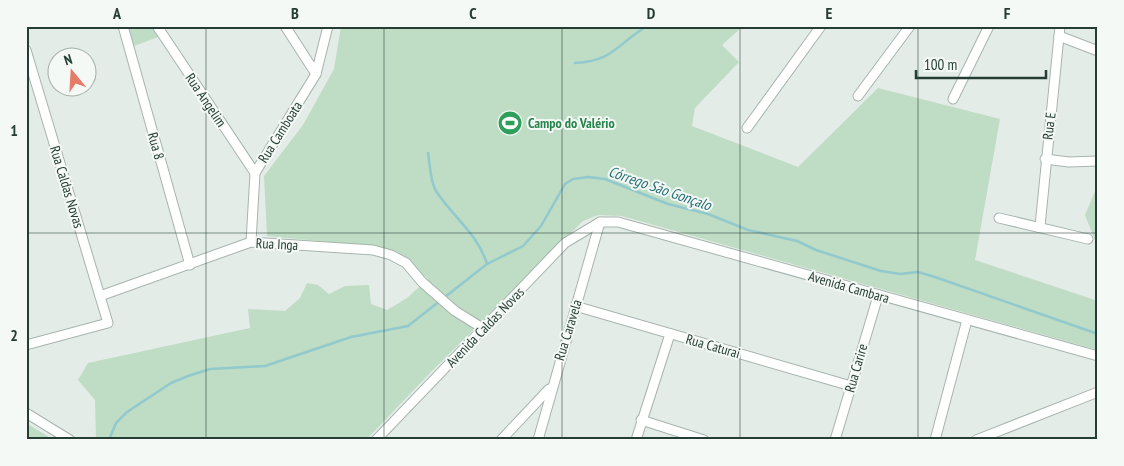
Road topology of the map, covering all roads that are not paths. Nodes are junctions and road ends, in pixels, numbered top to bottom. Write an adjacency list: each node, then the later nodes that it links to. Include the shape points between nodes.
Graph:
1 (123, 26): 23 (street, Rua 8)
2 (157, 26): 17 (street, Rua Angelim)
3 (285, 26): 11 (street)
4 (328, 26): 11 (street, Rua Camboata)
5 (820, 26): 14 (street)
6 (910, 26): 12 (street)
7 (989, 26): 13 (street)
8 (1060, 31): 9 (street); 15 (street, Rua E)
9 (1098, 51)
10 (27, 56): 24 (street, Rua Caldas Novas)
11 (316, 74): 17 (street, Rua Camboata)
12 (858, 96)
13 (954, 99)
14 (747, 128)
15 (1045, 159): 16 (street); 20 (street, Rua E)
16 (1098, 161)
17 (255, 173): 22 (street, Rua Camboata)
18 (999, 218): 20 (street)
19 (600, 222): 25 (street, Avenida Cambara, via 618,222); 26 (street, Rua Caravela); 28 (street, Avenida Caldas Novas, via 565,243)
20 (1040, 226): 21 (street)
21 (1088, 239)
22 (251, 242): 23 (street, Rua Inga); 28 (street, Rua Inga, via 373,250 391,255 406,263 455,311)
23 (190, 265): 24 (street, Rua Inga)
24 (100, 296): 30 (street, Rua Caldas Novas, via 107,323)
25 (878, 296): 27 (street, Avenida Cambara); 32 (street, Rua Carire)
26 (575, 306): 29 (street, Rua Caturai); 33 (street, Rua Caravela)
27 (967, 320): 31 (street, Avenida Cambara); 44 (street)
28 (484, 329): 38 (street, Avenida Caldas Novas)
29 (670, 334): 32 (street, Rua Caturai); 36 (street)
30 (26, 345)
31 (1098, 356)
32 (851, 386): 43 (street, Rua Carire)
33 (551, 388): 39 (street); 40 (street, Rua Caravela)
34 (1098, 392): 45 (street)
35 (26, 413): 37 (street)
36 (641, 420): 41 (street); 42 (street)
37 (70, 440)
38 (376, 440)
39 (502, 440)
40 (538, 440)
41 (636, 440)
42 (704, 440)
43 (835, 440)
44 (935, 440)
45 (976, 440)

